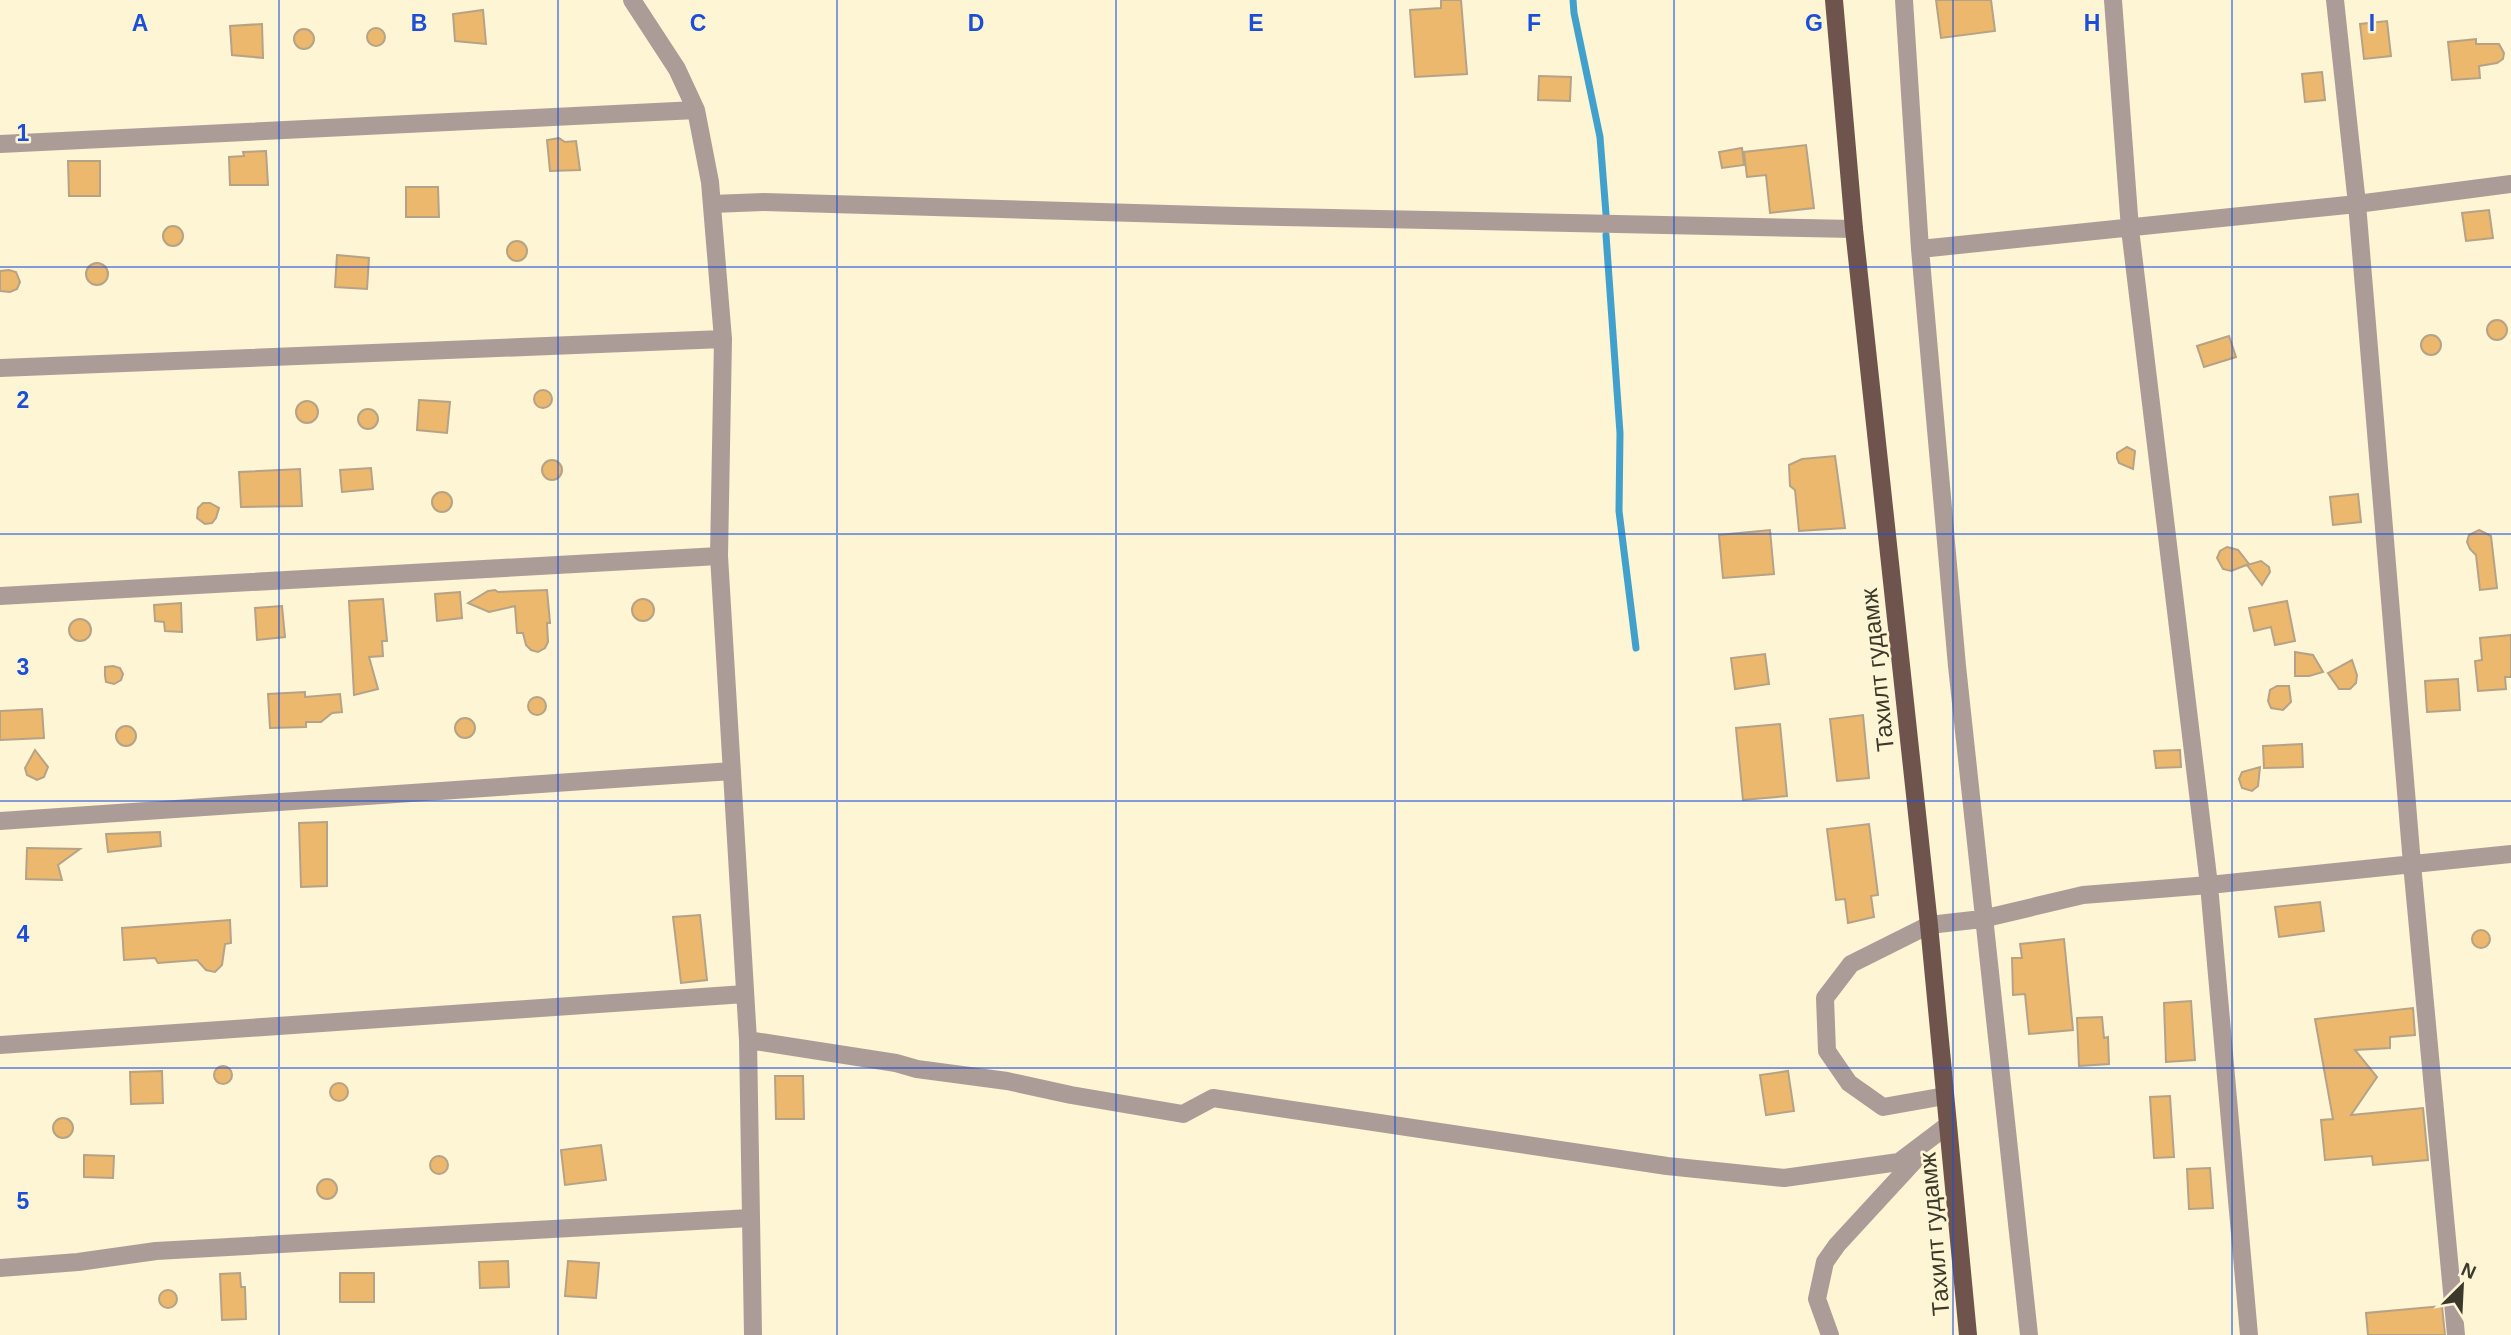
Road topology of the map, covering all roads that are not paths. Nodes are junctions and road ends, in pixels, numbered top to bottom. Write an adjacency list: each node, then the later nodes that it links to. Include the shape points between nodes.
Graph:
1 (632, 0): 6 (street, via 677,69)
2 (1834, 0): 11 (main road, Тахилт гудамж)
3 (1905, 0): 13 (street)
4 (2113, 0): 12 (street)
5 (2335, 0): 10 (street)
6 (696, 110): 7 (street); 9 (street)
7 (0, 144)
8 (2511, 184): 10 (street)
9 (712, 204): 11 (street); 14 (street)
10 (2357, 204): 12 (street); 21 (street)
11 (1854, 229): 24 (main road, Тахилт гудамж)
12 (2130, 229): 13 (street); 22 (street)
13 (1920, 249): 23 (street)
14 (723, 339): 15 (street); 16 (street)
15 (0, 368)
16 (719, 556): 17 (street); 18 (street)
17 (0, 596)
18 (732, 771): 19 (street); 25 (street)
19 (0, 821)
20 (2511, 854): 21 (street)
21 (2412, 864): 22 (street); 37 (street)
22 (2209, 885): 23 (street, via 2083,895); 36 (street)
23 (1982, 919): 24 (street); 35 (street)
24 (1929, 925): 28 (main road, Тахилт гудамж); 28 (street, via 1851,964 1825,998 1828,1051 1849,1083 1883,1107)
25 (745, 995): 26 (street); 27 (street)
26 (748, 1040): 29 (street, via 1183,1114 1213,1098 1667,1166 1784,1178 1899,1162); 30 (street)
27 (0, 1045)
28 (1945, 1096): 29 (main road, Тахилт гудамж)
29 (1948, 1125): 33 (street, via 1825,1262 1817,1299); 34 (main road, Тахилт гудамж)
30 (750, 1218): 31 (street, via 156,1251); 32 (street)
31 (0, 1268)
32 (752, 1335)
33 (1830, 1335)
34 (1968, 1335)
35 (2029, 1335)
36 (2249, 1335)
37 (2456, 1335)

